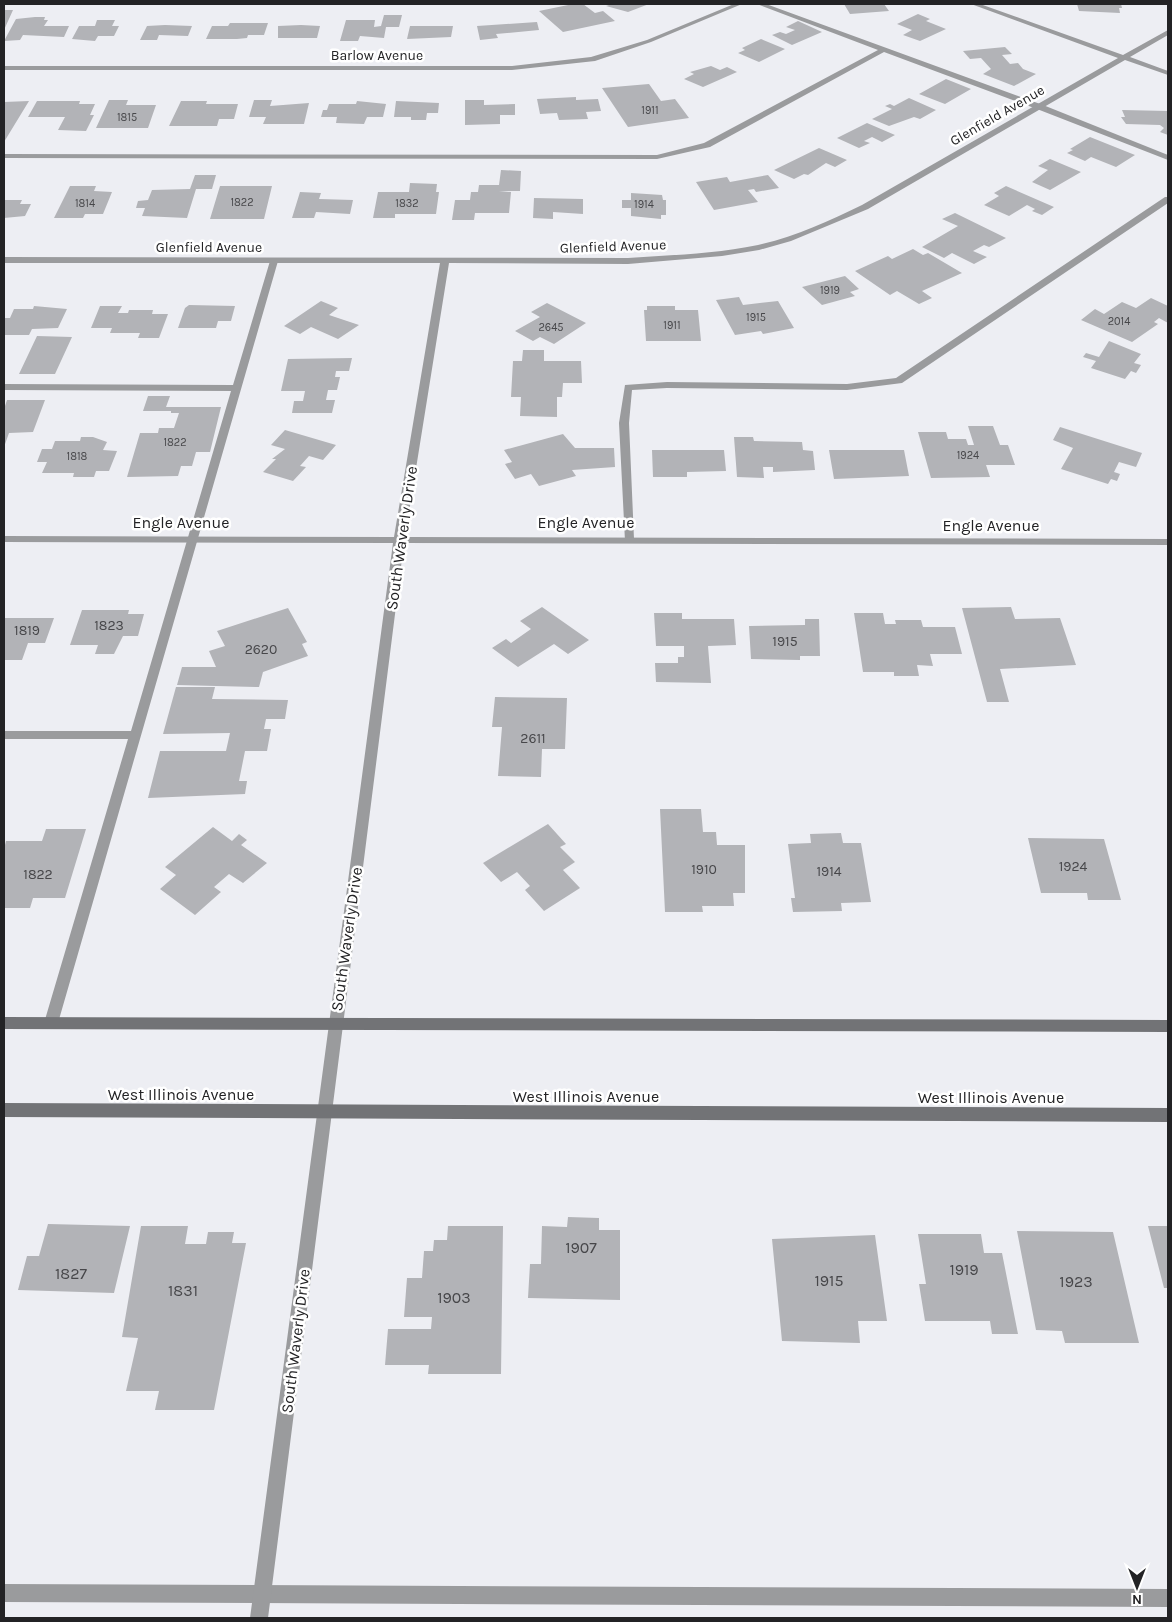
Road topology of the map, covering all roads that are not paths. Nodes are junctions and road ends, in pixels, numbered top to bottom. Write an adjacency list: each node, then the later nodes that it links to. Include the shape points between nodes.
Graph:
1 (739, 4): 7 (street, Barlow Avenue, via 650,42 592,59 512,68)
2 (760, 4): 5 (street)
3 (974, 4): 6 (street)
4 (1168, 32): 6 (street, Glenfield Avenue)
5 (885, 49): 9 (street); 10 (street, via 707,145 657,157)
6 (1124, 57): 8 (street); 9 (street, Glenfield Avenue)
7 (4, 68)
8 (1168, 73)
9 (1040, 107): 11 (street); 15 (street, Glenfield Avenue, via 865,208 823,227 774,243 704,255 628,261)
10 (4, 156)
11 (1168, 158)
12 (1168, 199): 21 (street, via 900,381 847,387 628,387 624,423)
13 (4, 260): 14 (street, Glenfield Avenue)
14 (274, 261): 15 (street, Glenfield Avenue); 17 (street)
15 (445, 262): 20 (street, South Waverly Drive)
16 (4, 387): 17 (street)
17 (236, 388): 19 (street)
18 (4, 538): 19 (street, Engle Avenue)
19 (195, 538): 20 (street, Engle Avenue); 24 (street)
20 (399, 538): 21 (street, Engle Avenue); 27 (street, South Waverly Drive)
21 (628, 539): 22 (street, Engle Avenue)
22 (1168, 542)
23 (4, 735): 24 (street)
24 (136, 735): 26 (street)
25 (4, 1023): 26 (main road)
26 (52, 1023): 27 (main road)
27 (335, 1024): 28 (main road); 30 (street, South Waverly Drive)
28 (1168, 1026)
29 (4, 1110): 30 (main road, West Illinois Avenue)
30 (324, 1113): 31 (main road, West Illinois Avenue); 33 (street, South Waverly Drive)
31 (1168, 1115)
32 (4, 1593): 33 (street)
33 (262, 1593): 34 (street); 35 (street, South Waverly Drive)
34 (1168, 1598)
35 (259, 1618)

